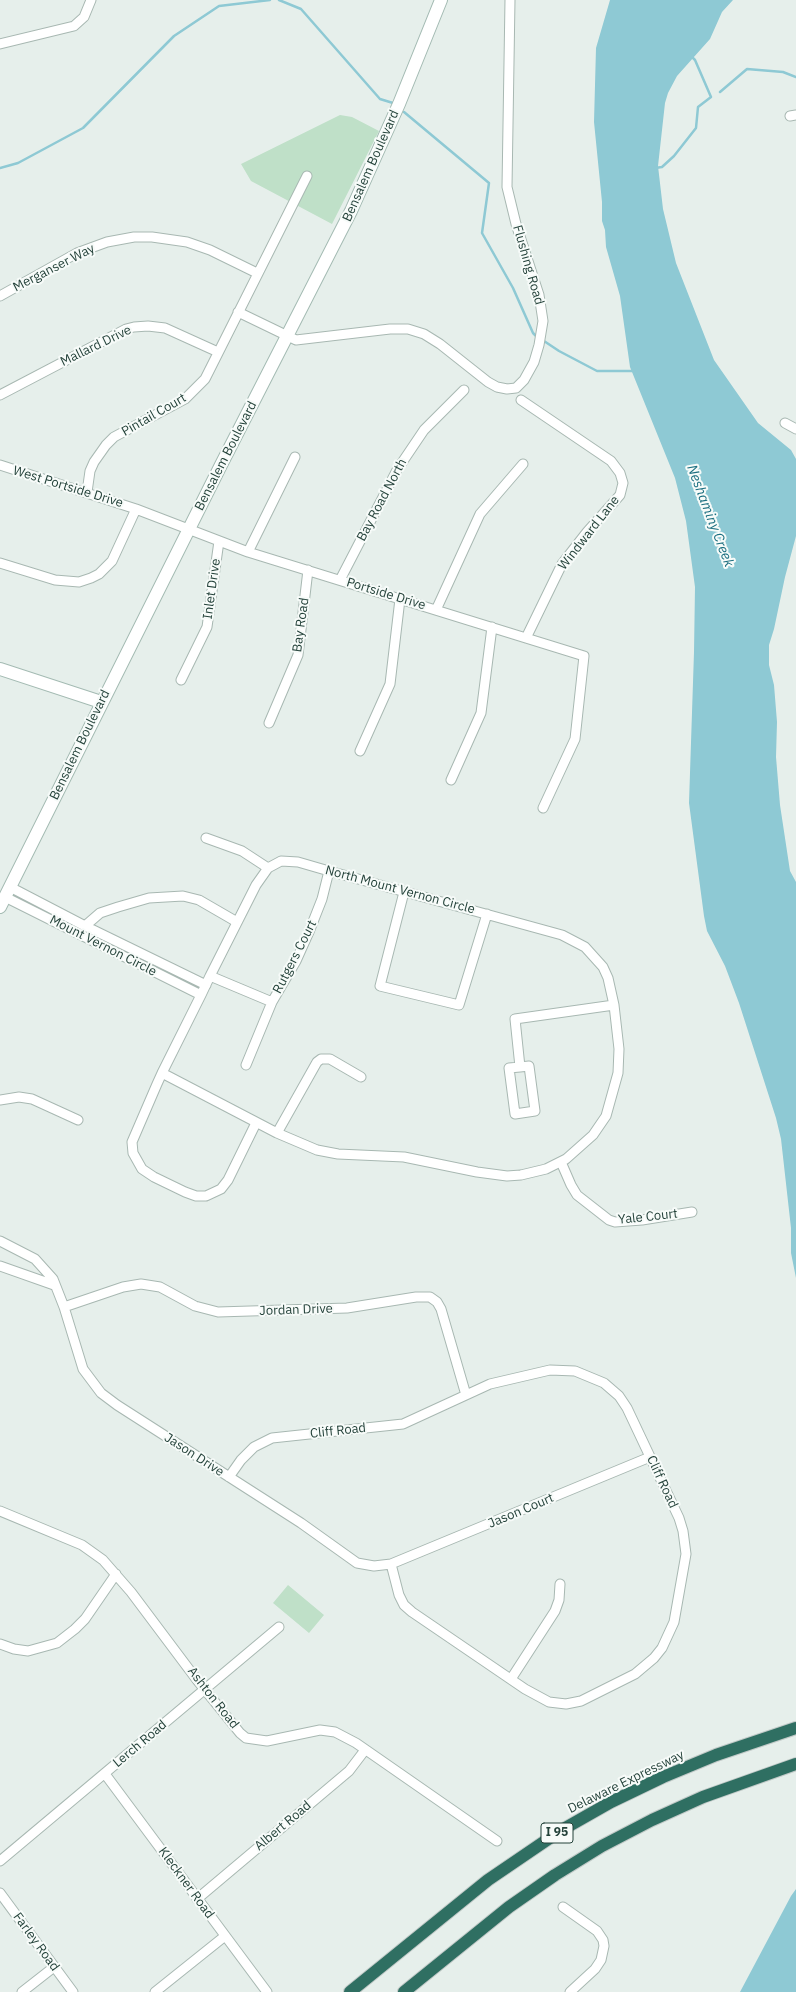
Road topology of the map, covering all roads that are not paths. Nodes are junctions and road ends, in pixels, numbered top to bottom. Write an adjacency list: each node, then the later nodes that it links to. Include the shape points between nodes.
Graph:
1 (91, 0): 4 (street, via 84,17 74,26)
2 (441, 0): 9 (main road, Bensalem Boulevard, via 399,104 351,211)
3 (510, 0): 9 (street, Flushing Road, via 507,187 539,295 543,321 534,362 524,380 516,388 507,389 488,382 424,334 408,329 296,340)
4 (0, 44)
5 (307, 176): 6 (street)
6 (257, 273): 7 (street, Merganser Way, via 187,242 134,237 107,242 77,253); 8 (street, Pintail Court)
7 (0, 296)
8 (238, 312): 9 (street, Flushing Road); 10 (street, Pintail Court)
9 (286, 336): 21 (main road, Bensalem Boulevard)
10 (218, 352): 12 (street, Mallard Drive, via 165,328 134,327); 19 (street, Pintail Court, via 205,378 186,399 114,437 106,445 92,467)
11 (464, 390): 26 (street, Bay Road North, via 424,430 396,470)
12 (0, 395)
13 (521, 400): 30 (street, Windward Lane, via 611,461 624,483 620,495 562,564)
14 (785, 423): 15 (street)
15 (796, 429)
16 (295, 457): 23 (street)
17 (523, 464): 28 (street, via 480,514)
18 (0, 465): 19 (street, West Portside Drive)
19 (87, 492): 20 (street, West Portside Drive)
20 (136, 509): 21 (street, West Portside Drive); 24 (street, via 115,558 92,578 79,582 55,580)
21 (188, 530): 22 (street, Portside Drive); 33 (main road, Bensalem Boulevard)
22 (219, 541): 23 (street, Portside Drive); 32 (street, Inlet Drive, via 207,627)
23 (248, 552): 25 (street, Portside Drive)
24 (0, 563)
25 (308, 570): 26 (street, Portside Drive); 34 (street, Bay Road, via 298,655)
26 (340, 580): 27 (street, Portside Drive)
27 (400, 599): 28 (street, Portside Drive); 35 (street, via 390,684)
28 (436, 610): 29 (street, Portside Drive)
29 (492, 627): 30 (street, Portside Drive); 36 (street, via 481,713)
30 (526, 638): 37 (street, Portside Drive, via 584,656 574,739)
31 (0, 669): 33 (main road)
32 (181, 680)
33 (101, 702): 42 (main road, Bensalem Boulevard)
34 (269, 723)
35 (360, 751)
36 (450, 780)
37 (543, 808)
38 (206, 838): 39 (street, via 242,852)
39 (268, 868): 40 (street, North Mount Vernon Circle, via 281,861 288,861); 44 (street)
40 (329, 871): 41 (street, North Mount Vernon Circle); 49 (street, Rutgers Court, via 322,899 309,932 296,961)
41 (404, 892): 43 (street, North Mount Vernon Circle); 43 (street, via 380,986 459,1005)
42 (5, 897): 45 (street, Mount Vernon Circle); 48 (street, Mount Vernon Circle)
43 (487, 914): 50 (street, North Mount Vernon Circle, via 562,935 585,947 606,973)
44 (237, 922): 45 (street, via 199,900 183,896 149,898 118,906 100,913); 46 (street)
45 (85, 926): 47 (street, Mount Vernon Circle)
46 (210, 976): 47 (street); 49 (street, Rutgers Court)
47 (206, 985): 48 (street)
48 (201, 995): 53 (street)
49 (272, 1002): 51 (street)
50 (614, 1005): 52 (street, via 515,1019); 59 (street, North Mount Vernon Circle, via 619,1048 618,1073 606,1116 586,1143)
51 (246, 1064)
52 (520, 1067): 52 (street, via 509,1068 515,1114 535,1111 529,1066)
53 (162, 1074): 57 (street, North Mount Vernon Circle); 57 (street, via 132,1142 133,1153 139,1165 154,1176 196,1196 214,1193 228,1180)
54 (361, 1077): 58 (street, via 330,1059 321,1059)
55 (0, 1100): 56 (street, via 19,1097 32,1099)
56 (78, 1120)
57 (256, 1123): 58 (street, North Mount Vernon Circle)
58 (277, 1133): 59 (street, North Mount Vernon Circle, via 316,1150 338,1154 404,1157 507,1176 538,1172)
59 (561, 1162): 60 (street, Yale Court, via 577,1195 614,1222)
60 (692, 1212)
61 (0, 1241): 63 (street, Jason Drive, via 35,1259 49,1274)
62 (0, 1266): 63 (street)
63 (54, 1285): 64 (street, Jason Drive)
64 (64, 1308): 65 (street, Jordan Drive, via 123,1287 141,1284 160,1287 195,1306 218,1312 347,1308 430,1297 441,1309); 67 (street, Jason Drive, via 83,1369 101,1393)
65 (466, 1395): 66 (street, Cliff Road, via 490,1384 535,1373 563,1370 580,1372 604,1383 619,1396); 67 (street, Cliff Road, via 403,1424 285,1436 262,1441 247,1453)
66 (650, 1457): 69 (street, Jason Court); 74 (street, Cliff Road, via 679,1518 686,1554 674,1622 662,1648 635,1674 572,1703 549,1702)
67 (229, 1477): 69 (street, Jason Drive, via 301,1523 350,1560 374,1566)
68 (0, 1511): 70 (street, Ashton Road, via 89,1549)
69 (391, 1564): 74 (street, Cliff Road, via 399,1595 407,1608)
70 (116, 1574): 73 (street, via 85,1619 57,1643 28,1651); 75 (street, Ashton Road)
71 (560, 1584): 74 (street, via 555,1611)
72 (280, 1627): 75 (street, Lerch Road)
73 (0, 1644)
74 (511, 1678)
75 (206, 1690): 77 (street, Ashton Road, via 240,1734 246,1738 267,1742 313,1731 329,1730); 79 (street, Lerch Road)
76 (796, 1728): 91 (highway, Delaware Expressway / I 95, via 716,1755 663,1777 566,1827 488,1880)
77 (365, 1750): 80 (street, Ashton Road); 83 (street, Albert Road, via 349,1771)
78 (796, 1764): 92 (highway, I 95, via 703,1797 602,1846 509,1907)
79 (105, 1774): 81 (street, Lerch Road); 83 (street, Kleckner Road)
80 (497, 1841)
81 (0, 1862)
82 (0, 1893): 86 (street, Farley Road)
83 (197, 1899): 85 (street, Kleckner Road)
84 (562, 1908): 93 (street, via 597,1931 604,1946 601,1960 595,1969)
85 (225, 1936): 89 (street); 90 (street, Kleckner Road)
86 (54, 1967): 87 (street); 88 (street, Farley Road)
87 (22, 1992)
88 (73, 1992)
89 (155, 1992)
90 (267, 1992)
91 (350, 1992)
92 (404, 1992)
93 (570, 1992)

